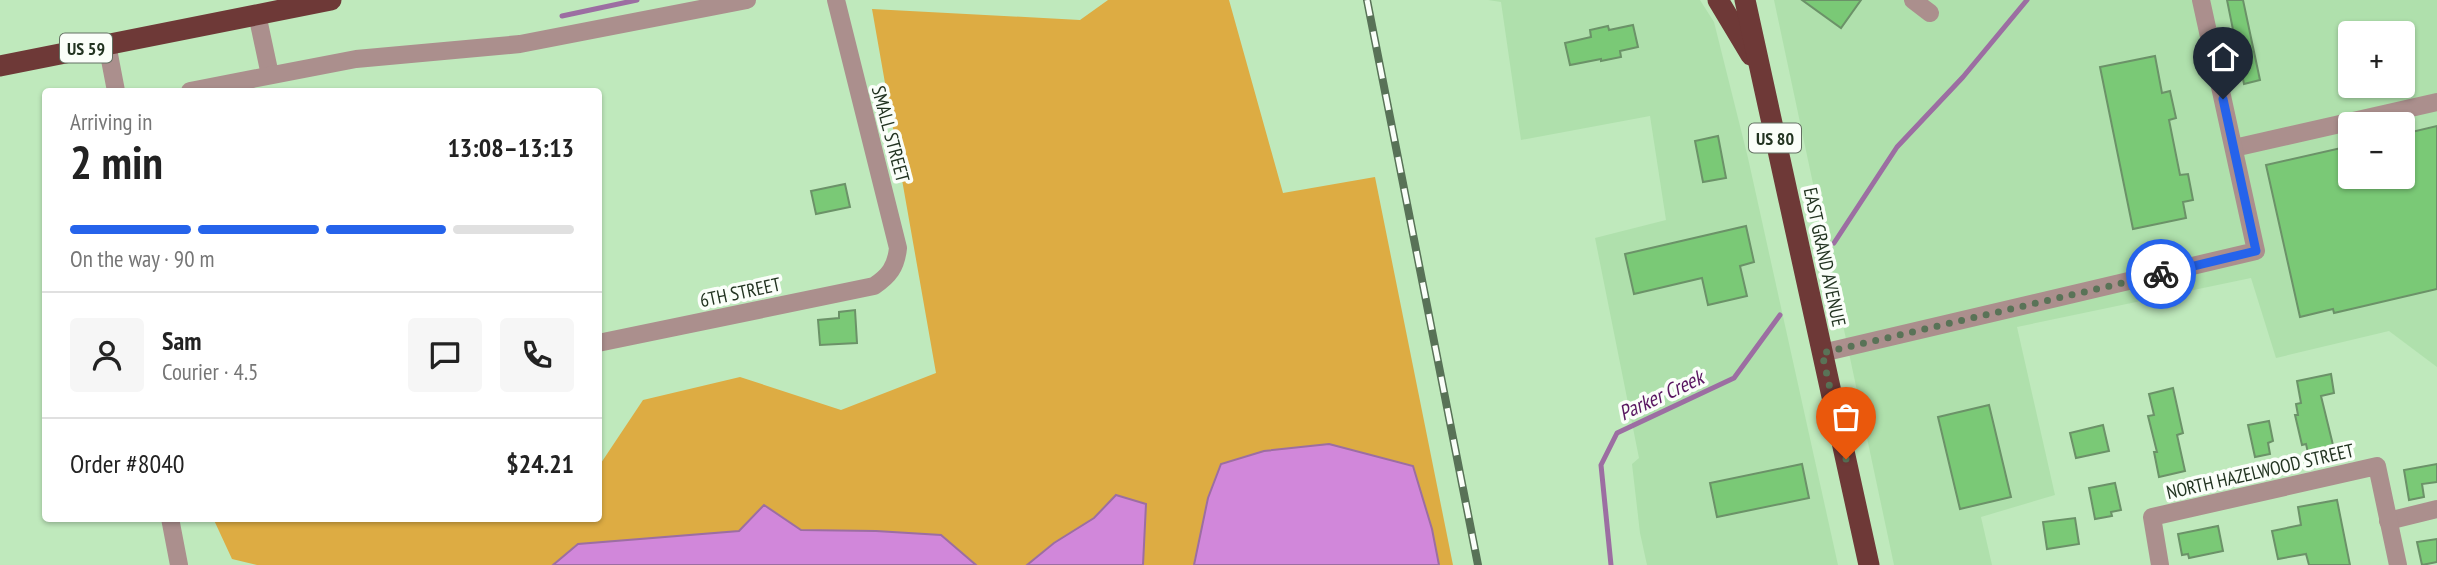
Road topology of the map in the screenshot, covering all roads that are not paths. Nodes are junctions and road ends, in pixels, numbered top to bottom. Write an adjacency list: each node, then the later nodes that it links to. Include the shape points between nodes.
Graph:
1 (331, 0): 8 (highway, US 59)
2 (747, 0): 13 (street, via 520,44 356,60)
3 (836, 0): 18 (street, SMALL STREET, via 898,248)
4 (1718, 0): 12 (highway)
5 (1745, 0): 12 (highway, EAST GRAND AVENUE / US 80)
6 (1913, 0): 9 (street)
7 (2201, 0): 17 (street)
8 (267, 8): 10 (highway, US 59); 13 (street)
9 (1930, 13)
10 (107, 44): 11 (highway, US 59); 14 (street)
11 (0, 65)
12 (1760, 71): 20 (highway, EAST GRAND AVENUE / US 80)
13 (270, 75): 15 (street)
14 (115, 88)
15 (205, 88)
16 (2437, 102): 17 (street)
17 (2234, 148): 20 (street, via 2256,251)
18 (888, 276): 19 (street, 6TH STREET, via 874,286)
19 (602, 342)
20 (1822, 353): 25 (highway, EAST GRAND AVENUE / US 80)
21 (2437, 509): 22 (street)
22 (2389, 521): 26 (street, NORTH HAZELWOOD STREET, via 2377,466 2152,517); 27 (street)
23 (171, 522): 24 (street)
24 (179, 565)
25 (1869, 565)
26 (2160, 565)
27 (2398, 565)

